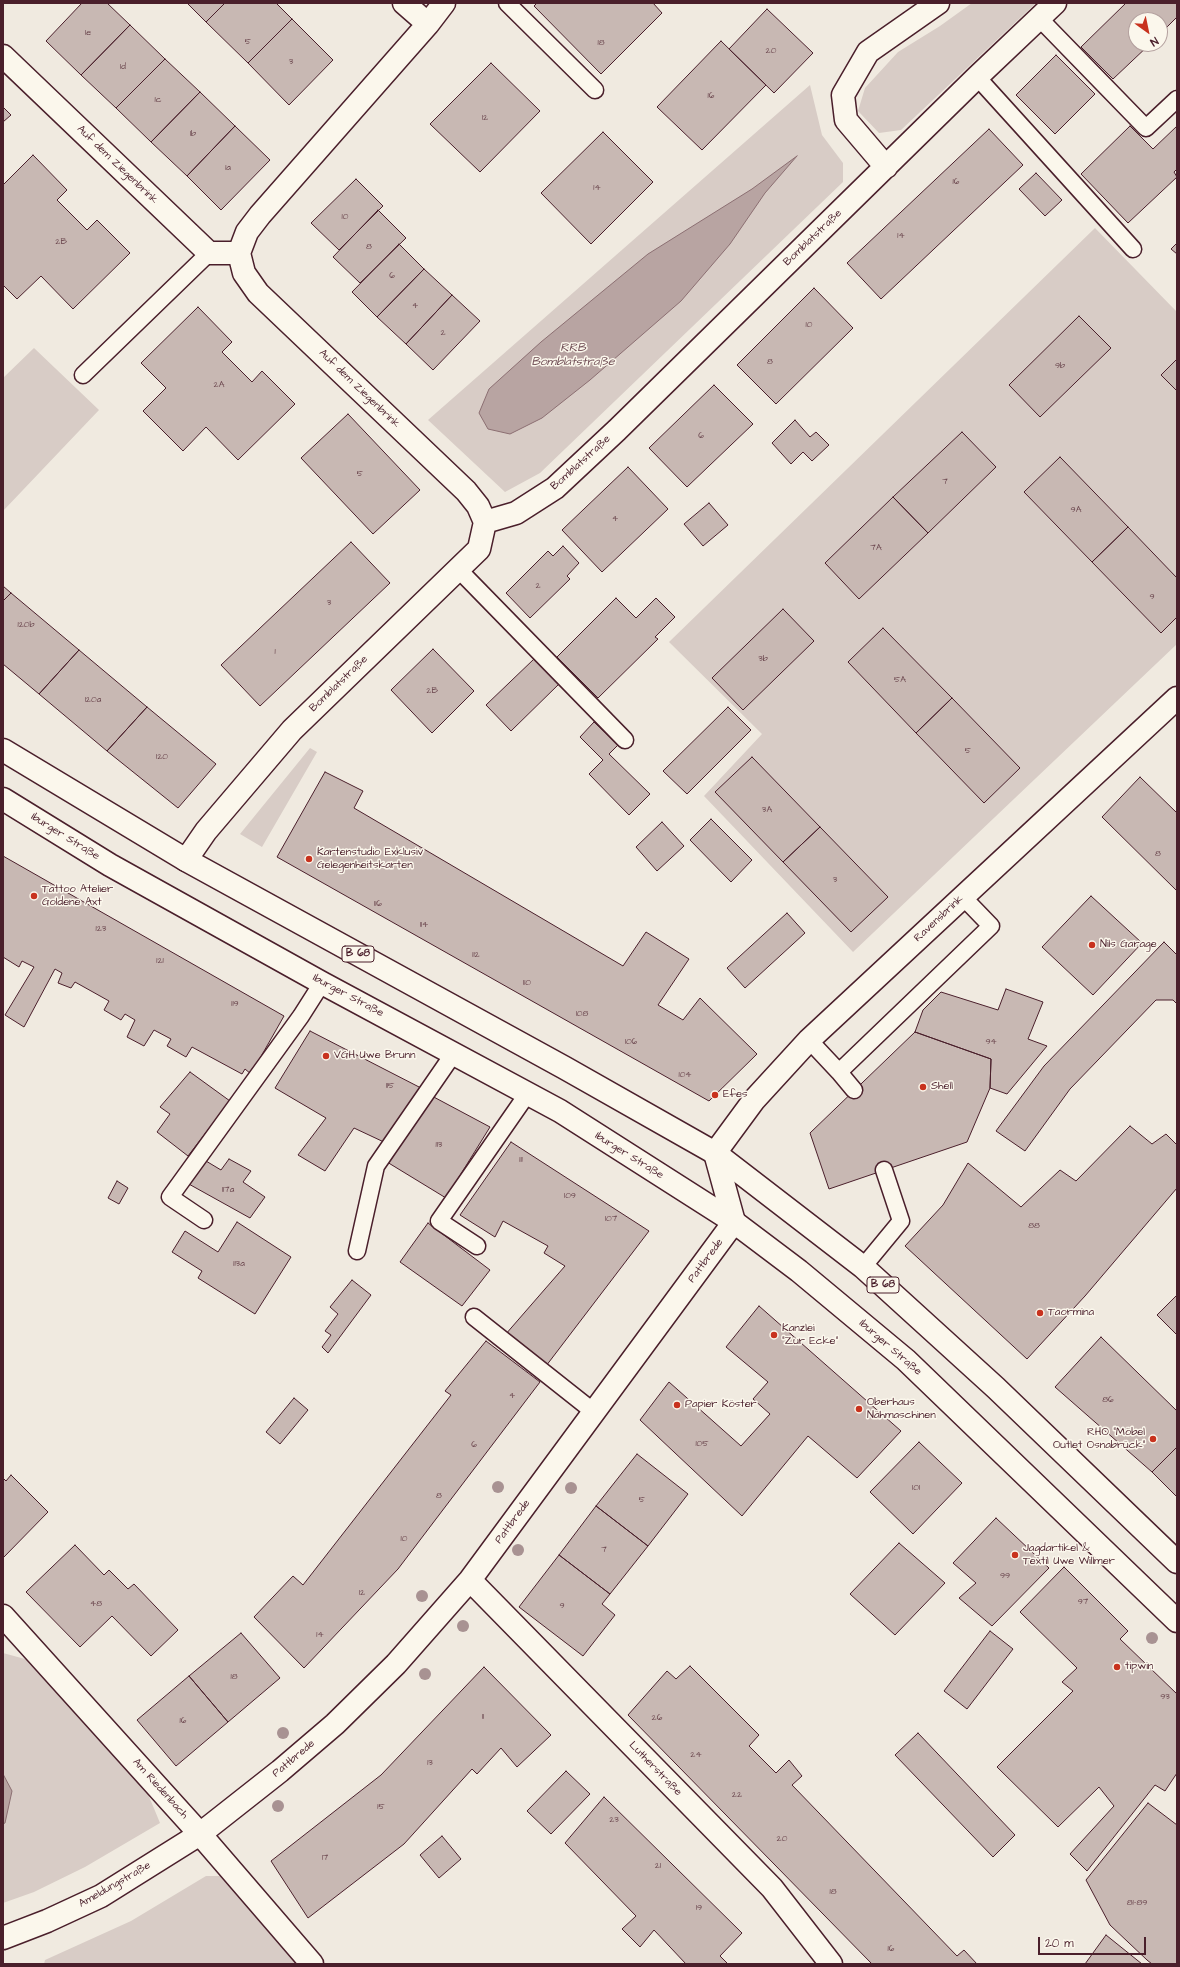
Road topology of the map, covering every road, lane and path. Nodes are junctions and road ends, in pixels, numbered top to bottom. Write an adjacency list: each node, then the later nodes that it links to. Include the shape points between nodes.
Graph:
1 (404, 3): 7 (street)
2 (444, 3): 7 (street)
3 (507, 3): 10 (lane)
4 (938, 3): 12 (street, via 868,52 842,94 846,120)
5 (1055, 3): 6 (street, Bomblatstraße)
6 (1039, 18): 9 (street, Bomblatstraße); 11 (lane, via 1146,128)
7 (428, 24): 15 (street, via 260,215 247,232)
8 (3, 56): 14 (street, Auf dem Ziegenbrink)
9 (977, 77): 12 (street, Bomblatstraße); 13 (lane)
10 (595, 90)
11 (1177, 99)
12 (886, 167): 17 (street, Bomblatstraße, via 555,488 516,513)
13 (1133, 249)
14 (209, 252): 15 (street); 16 (lane)
15 (239, 253): 17 (street, Auf dem Ziegenbrink, via 244,273 258,293 466,491 478,506)
16 (83, 375)
17 (485, 522): 18 (street, Bomblatstraße, via 479,549)
18 (458, 569): 20 (lane); 23 (street, Bomblatstraße, via 292,730 206,831)
19 (1177, 698): 24 (street, Ravensbrink)
20 (625, 740)
21 (3, 750): 23 (street, B 68)
22 (3, 799): 25 (street, Iburger Straße, via 110,865)
23 (186, 860): 31 (street, B 68)
24 (963, 897): 26 (street, Ravensbrink); 28 (lane, via 991,926)
25 (322, 983): 27 (street, Iburger Straße); 33 (lane, via 170,1197)
26 (809, 1040): 28 (lane); 31 (street, Ravensbrink, via 754,1100)
27 (454, 1053): 30 (street, Iburger Straße); 36 (lane, via 376,1166)
28 (839, 1072): 29 (lane)
29 (854, 1090)
30 (528, 1093): 34 (street, Iburger Straße); 35 (lane, via 439,1221)
31 (715, 1153): 34 (street); 37 (street, B 68)
32 (884, 1170): 37 (lane, via 901,1221)
33 (204, 1220)
34 (734, 1222): 39 (street, Pattbrede); 43 (street, Iburger Straße, via 799,1271 906,1360)
35 (477, 1246)
36 (357, 1251)
37 (863, 1267): 40 (street, B 68, via 996,1388)
38 (474, 1317): 39 (lane)
39 (594, 1412): 41 (street, Pattbrede)
40 (1177, 1562)
41 (470, 1580): 44 (street, Pattbrede, via 396,1664 335,1724); 47 (street, Lutherstraße, via 772,1888)
42 (3, 1616): 44 (street, Am Riedenbach)
43 (1177, 1622)
44 (200, 1834): 45 (street, Ameldungstraße, via 101,1896); 46 (street, Am Riedenbach)
45 (3, 1938)
46 (312, 1964)
47 (831, 1964)

